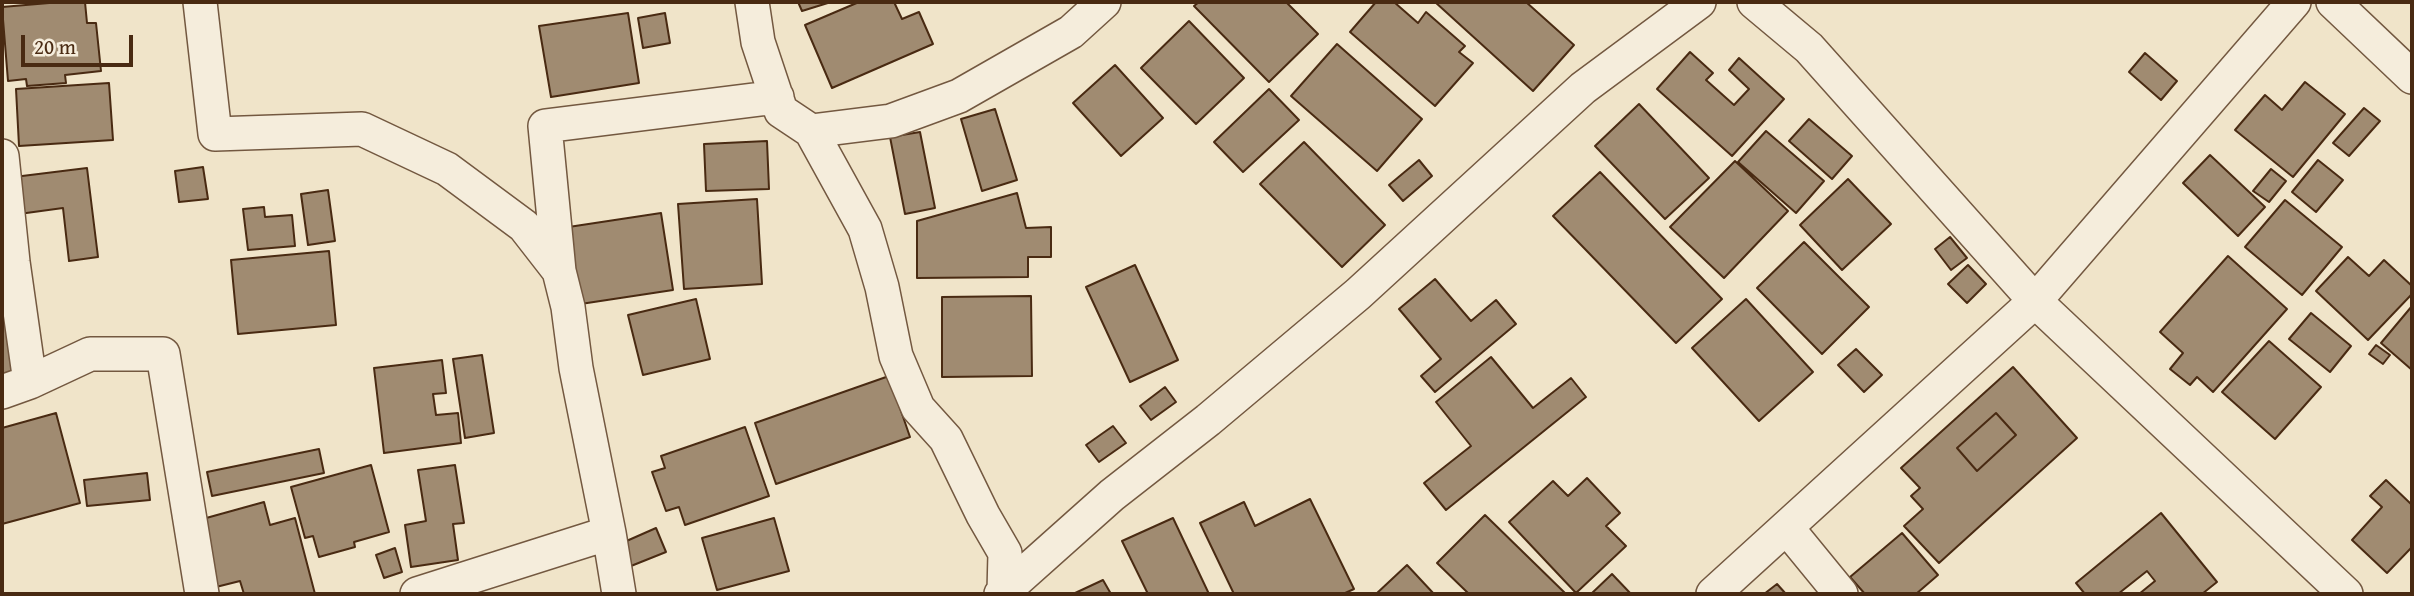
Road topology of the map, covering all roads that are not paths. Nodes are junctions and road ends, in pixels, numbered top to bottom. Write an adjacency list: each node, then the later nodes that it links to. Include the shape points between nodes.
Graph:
1 (200, 2): 12 (street, via 215,134 362,129 447,169 524,226)
2 (752, 2): 9 (street, via 758,42)
3 (1104, 2): 10 (street, via 1071,32 959,96 891,121)
4 (1699, 2): 17 (street, via 1583,88 1358,294 1112,495)
5 (1755, 2): 13 (street, via 1809,48)
6 (2294, 2): 13 (street)
7 (2333, 2): 8 (street)
8 (2412, 76)
9 (777, 97): 10 (street, via 782,111); 12 (street, via 545,126)
10 (811, 131): 17 (street, via 865,229 883,287 896,356 918,408 946,439 1005,553)
11 (2, 156): 14 (street, via 13,262)
12 (559, 271): 16 (street)
13 (2035, 301): 15 (street); 23 (street)
14 (16, 387): 18 (street, via 90,354 163,354)
15 (1787, 528): 21 (street); 22 (street)
16 (610, 533): 19 (street); 20 (street)
17 (1002, 593)
18 (202, 594)
19 (417, 594)
20 (619, 594)
21 (1713, 594)
22 (1841, 594)
23 (2346, 594)

